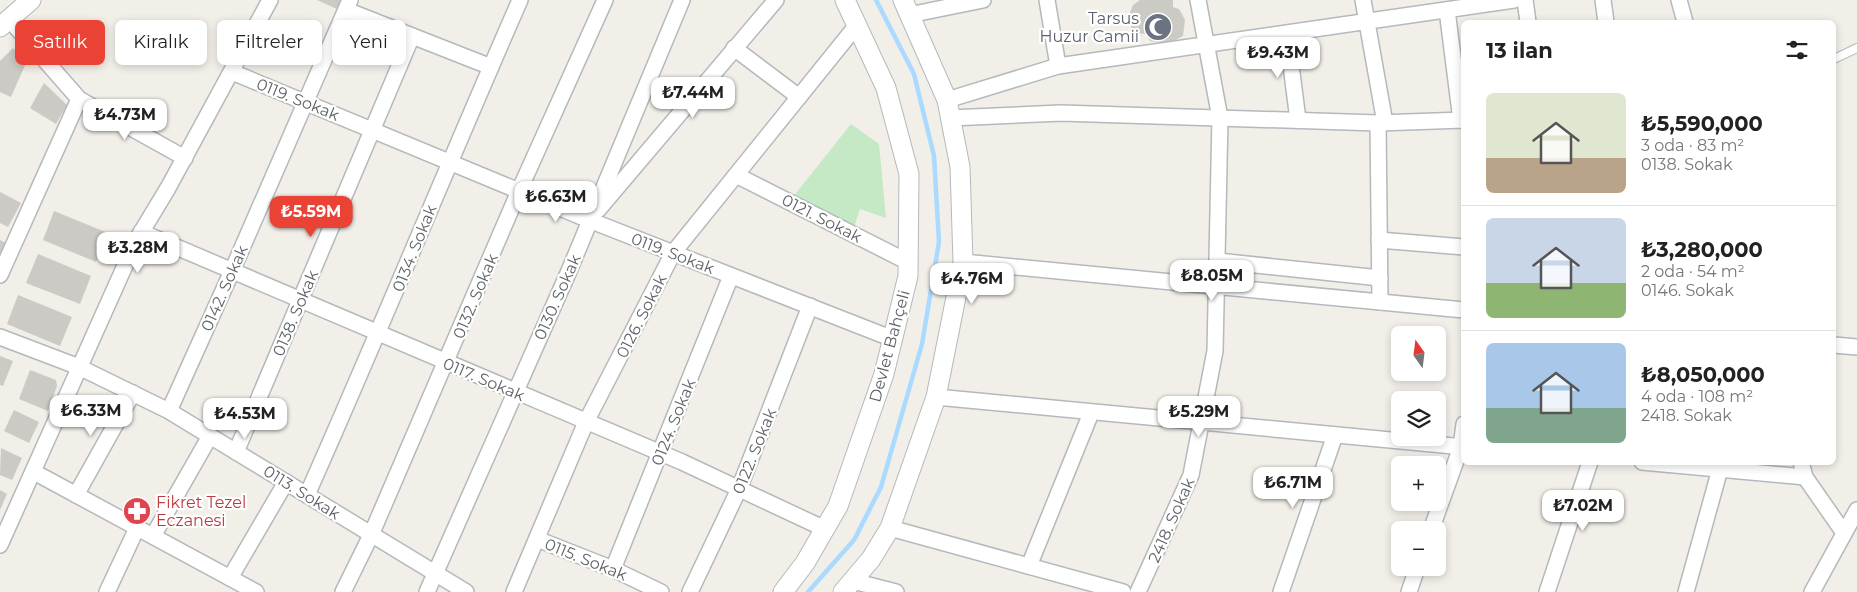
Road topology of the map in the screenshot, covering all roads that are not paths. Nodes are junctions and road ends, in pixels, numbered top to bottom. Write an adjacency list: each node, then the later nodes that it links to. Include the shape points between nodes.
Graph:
1 (31, 0): 23 (street)
2 (270, 0): 33 (street)
3 (520, 0): 32 (street, 0134. Sokak)
4 (605, 0): 48 (street, 0132. Sokak)
5 (682, 0): 49 (street, 0130. Sokak)
6 (776, 0): 28 (street)
7 (845, 0): 24 (street, Devlet Bahçeli)
8 (983, 0): 17 (street)
9 (1047, 0): 31 (street)
10 (1198, 0): 27 (street, 2418. Sokak)
11 (1363, 0): 22 (street)
12 (1514, 0): 18 (street)
13 (1525, 0): 19 (street)
14 (1603, 0): 20 (street)
15 (1679, 0): 21 (street)
16 (348, 5): 26 (street); 37 (street, 0142. Sokak)
17 (906, 7): 36 (street)
18 (1448, 10): 22 (street); 38 (street)
19 (1528, 20)
20 (1606, 20)
21 (1684, 20)
22 (1368, 22): 25 (street); 43 (street)
23 (5, 23): 35 (street)
24 (857, 25): 34 (street, 0126. Sokak); 55 (street, Devlet Bahçeli, via 886,88 909,174)
25 (1287, 34): 27 (street); 41 (street)
26 (412, 36): 32 (street); 44 (street, 0138. Sokak)
27 (1205, 46): 31 (street); 40 (street, 2418. Sokak)
28 (734, 48): 34 (street); 49 (street)
29 (1857, 48): 30 (lane)
30 (1836, 59)
31 (1058, 66): 36 (street)
32 (491, 67): 46 (street, 0134. Sokak)
33 (232, 72): 37 (street, 0119. Sokak); 45 (street)
34 (799, 97): 47 (street, 0126. Sokak)
35 (79, 98): 45 (street); 58 (street)
36 (947, 100): 39 (street)
37 (305, 102): 44 (street, 0119. Sokak); 57 (street, 0142. Sokak)
38 (1461, 112)
39 (950, 118): 40 (street, via 1061,113); 56 (street, via 960,167)
40 (1220, 118): 41 (street); 54 (street, 2418. Sokak)
41 (1298, 120): 43 (street)
42 (1461, 120): 43 (street)
43 (1382, 123): 51 (street)
44 (373, 130): 46 (street, 0119. Sokak); 62 (street, 0138. Sokak)
45 (185, 158): 50 (street)
46 (449, 162): 48 (street, 0119. Sokak); 66 (street, 0134. Sokak)
47 (736, 175): 53 (street, 0126. Sokak); 55 (street, 0121. Sokak)
48 (519, 191): 49 (street, 0119. Sokak); 71 (street, 0132. Sokak)
49 (589, 220): 53 (street, 0119. Sokak); 73 (street, 0130. Sokak)
50 (142, 232): 57 (street, 0117. Sokak); 72 (street)
51 (1379, 240): 52 (street); 60 (street)
52 (1461, 247)
53 (673, 253): 59 (street, 0119. Sokak); 78 (street, 0126. Sokak)
54 (1218, 261): 60 (street); 61 (street, 2418. Sokak)
55 (908, 262): 68 (street, Devlet Bahçeli, via 908,276)
56 (963, 262): 61 (street); 75 (street)
57 (232, 271): 62 (street, 0117. Sokak); 76 (street, 0142. Sokak)
58 (0, 275)
59 (731, 276): 64 (street, 0119. Sokak); 85 (street, 0124. Sokak)
60 (1380, 278): 63 (street)
61 (1217, 287): 63 (street); 79 (street, 2418. Sokak, via 1215,351)
62 (300, 300): 66 (street, 0117. Sokak); 83 (street, 0138. Sokak)
63 (1380, 302): 65 (street)
64 (810, 306): 68 (street, 0119. Sokak); 92 (street, 0122. Sokak)
65 (1461, 310)
66 (379, 334): 71 (street, 0117. Sokak); 94 (street, 0134. Sokak)
67 (0, 336): 72 (street, 0113. Sokak)
68 (893, 339): 99 (street, Devlet Bahçeli, via 842,496)
69 (1836, 345): 70 (street)
70 (1857, 347)
71 (447, 363): 73 (street, 0117. Sokak); 101 (street, 0132. Sokak)
72 (79, 367): 74 (street, 0113. Sokak); 90 (street)
73 (515, 392): 78 (street, 0117. Sokak); 107 (street, 0130. Sokak)
74 (133, 393): 76 (street, 0113. Sokak); 93 (street)
75 (936, 397): 77 (street); 98 (street)
76 (169, 411): 80 (street, 0113. Sokak)
77 (1091, 413): 79 (street); 105 (street)
78 (586, 422): 85 (street, 0117. Sokak); 103 (street, 0126. Sokak)
79 (1201, 424): 81 (street); 122 (street, 2418. Sokak, via 1191,475)
80 (210, 436): 83 (street, 0113. Sokak); 102 (street)
81 (1335, 436): 82 (street); 123 (street)
82 (1461, 447)
83 (236, 452): 91 (street, 0113. Sokak)
84 (1461, 452): 96 (street)
85 (661, 453): 92 (street, 0117. Sokak); 106 (street, 0124. Sokak)
86 (1589, 465): 125 (street)
87 (1669, 465): 88 (street)
88 (1720, 470): 89 (street); 126 (street)
89 (1803, 470): 100 (street)
90 (34, 472): 93 (street); 104 (street)
91 (286, 482): 94 (street, 0113. Sokak); 109 (street)
92 (739, 489): 99 (street, 0117. Sokak); 118 (street, 0122. Sokak)
93 (76, 495): 97 (street)
94 (307, 495): 101 (street, 0113. Sokak)
95 (1857, 510): 100 (street)
96 (1434, 521)
97 (137, 528): 102 (street); 111 (street)
98 (890, 528): 105 (street); 110 (street, via 871,559)
99 (825, 529): 119 (street, Devlet Bahçeli, via 805,564)
100 (1844, 533): 127 (street)
101 (371, 535): 107 (street, 0113. Sokak); 113 (street, 0132. Sokak)
102 (153, 536): 109 (street)
103 (537, 539): 106 (street, 0115. Sokak); 116 (street, 0126. Sokak)
104 (0, 545)
105 (1029, 566): 121 (street)
106 (613, 569): 117 (street, 0115. Sokak)
107 (434, 574): 114 (street, 0130. Sokak); 115 (street, 0113. Sokak)
108 (1415, 576): 124 (street)
109 (230, 578): 112 (street)
110 (848, 586): 120 (street)
111 (107, 592)
112 (256, 592)
113 (343, 592)
114 (427, 592)
115 (466, 592)
116 (514, 592)
117 (661, 592)
118 (690, 592)
119 (783, 592)
120 (896, 592)
121 (1123, 592)
122 (1138, 592)
123 (1280, 592)
124 (1409, 592)
125 (1547, 592)
126 (1686, 592)
127 (1812, 592)

